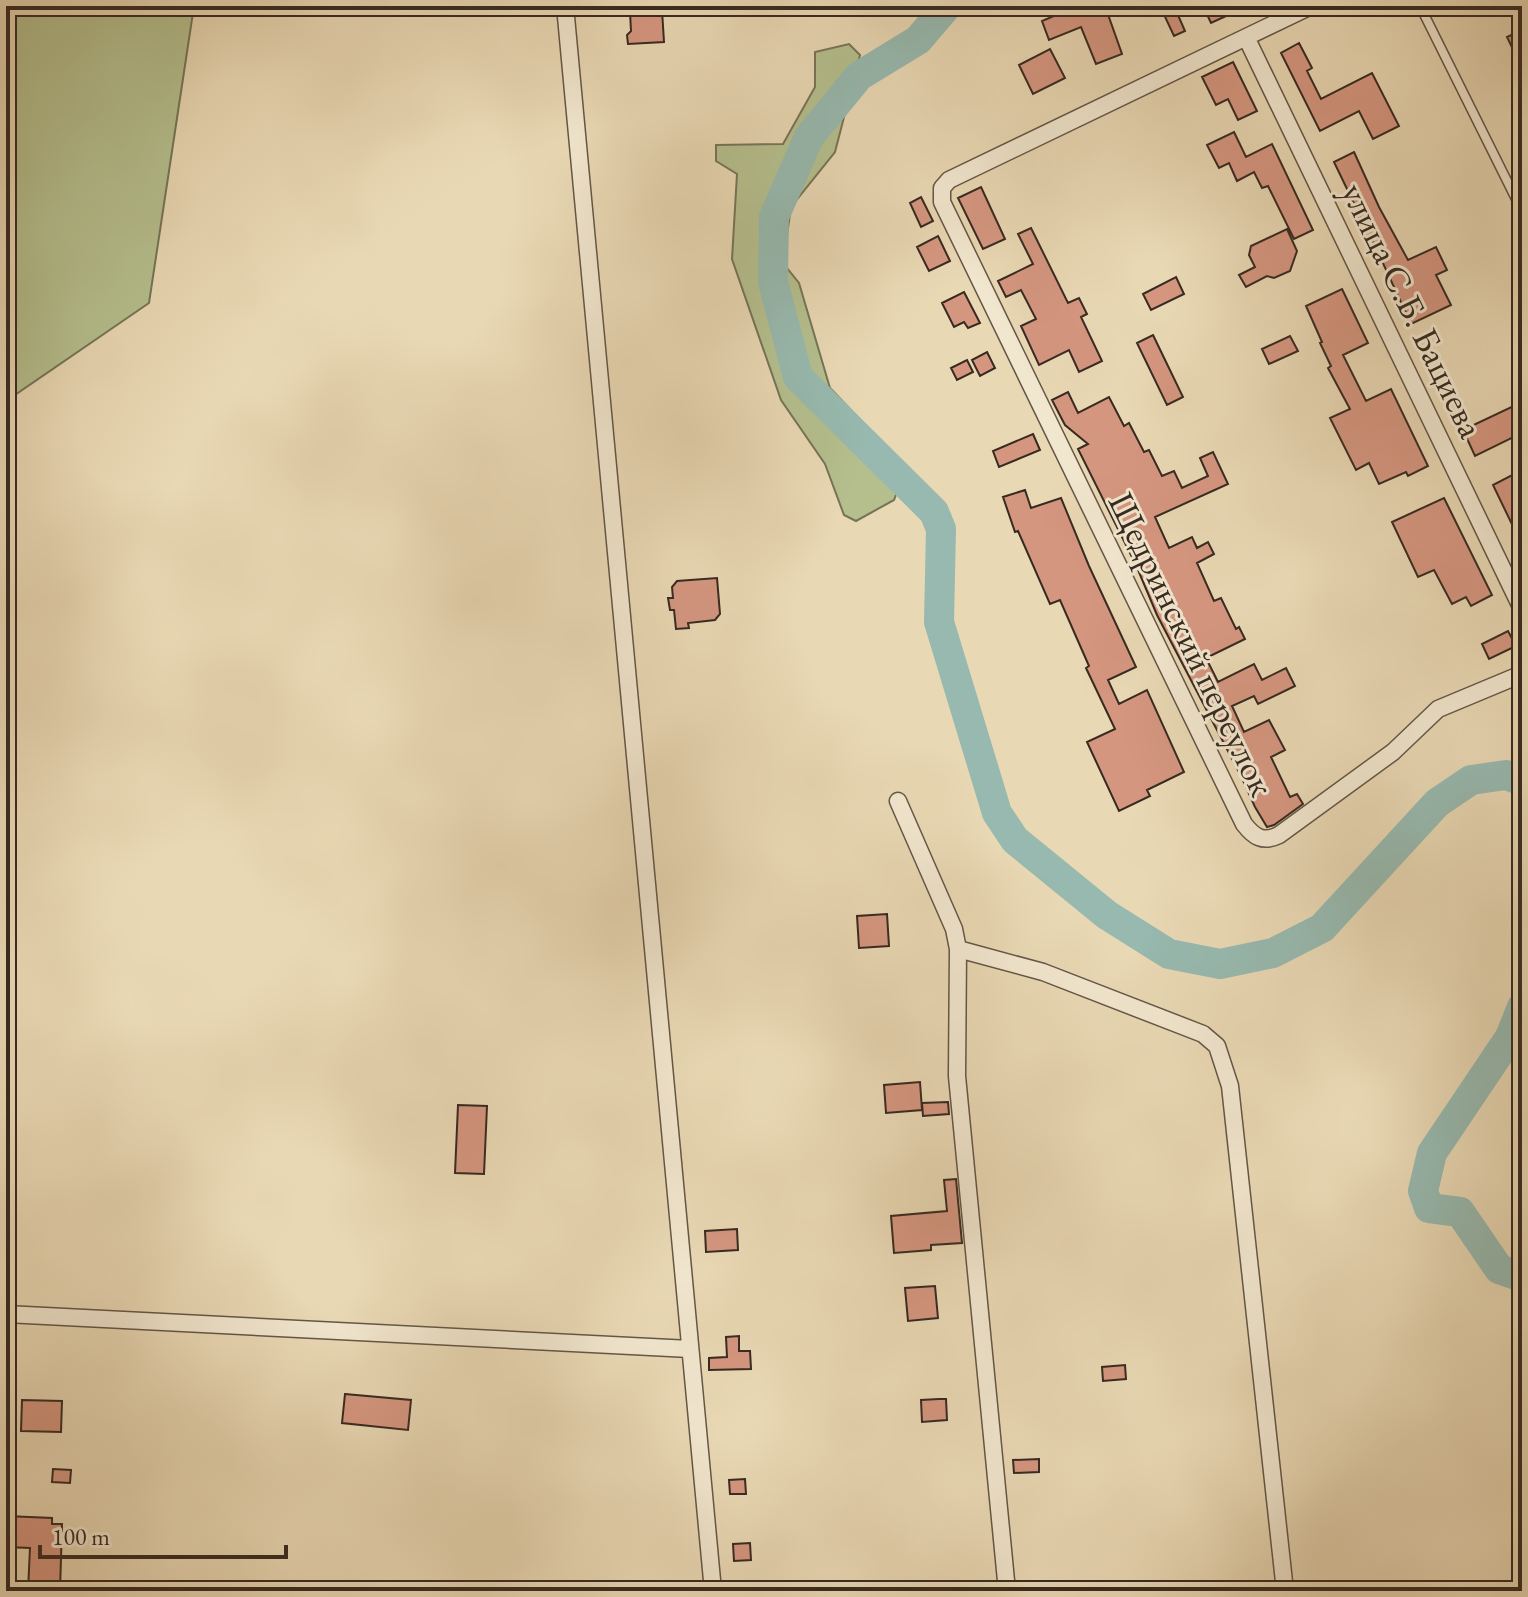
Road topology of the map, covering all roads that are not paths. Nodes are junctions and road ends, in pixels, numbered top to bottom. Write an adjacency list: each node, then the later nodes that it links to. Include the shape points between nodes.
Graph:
1 (565, 6): 11 (street)
2 (1311, 6): 4 (street)
3 (1420, 6): 5 (lane)
4 (1247, 39): 6 (street, улица С.Б. Бациева); 7 (street, Щедринский переулок, via 949,180 942,188 942,202 1250,832 1260,839 1279,835 1393,752 1438,709)
5 (1522, 211)
6 (1522, 609)
7 (1522, 674)
8 (898, 801): 9 (street)
9 (958, 949): 13 (street, via 957,1076); 14 (street, via 1043,972 1203,1034 1217,1046 1234,1114)
10 (6, 1314): 11 (street)
11 (690, 1349): 12 (street)
12 (713, 1591)
13 (1007, 1591)
14 (1285, 1591)

